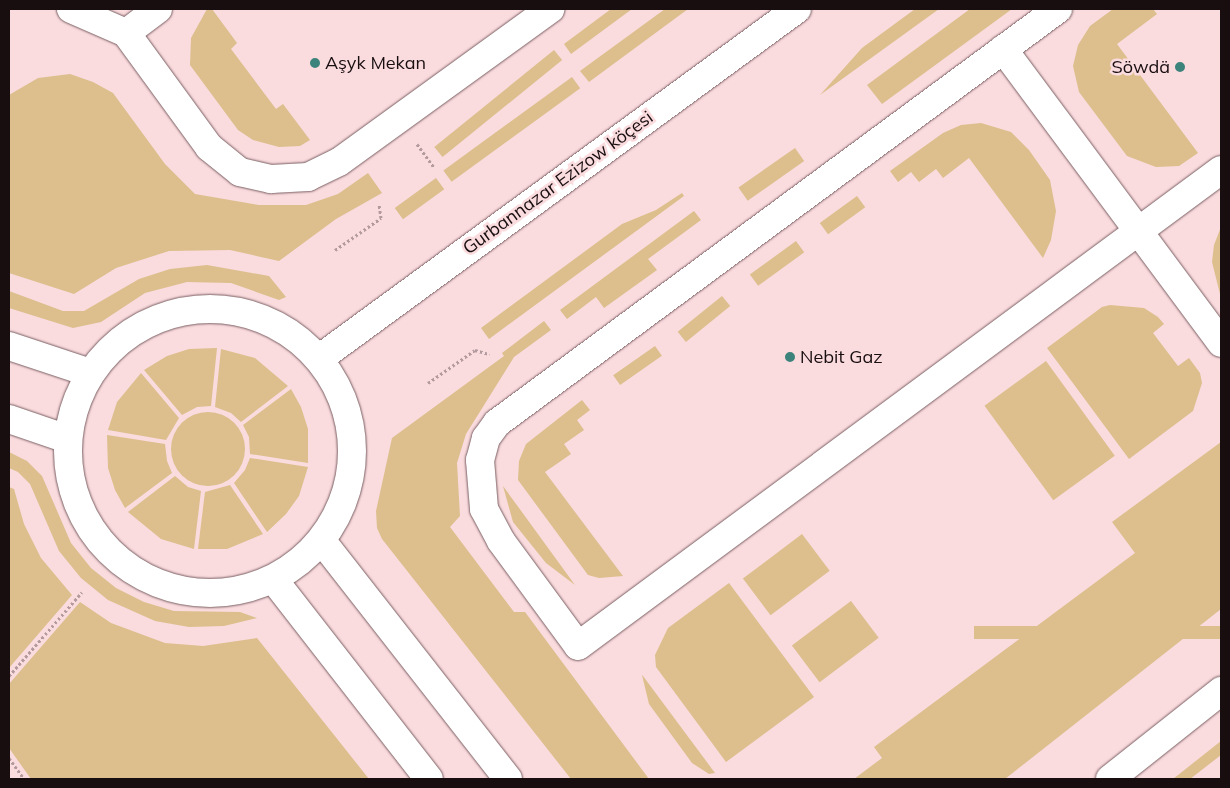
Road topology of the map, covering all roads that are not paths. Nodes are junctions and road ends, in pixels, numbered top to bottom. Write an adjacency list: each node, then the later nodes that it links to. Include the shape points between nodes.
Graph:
1 (71, 9): 6 (street)
2 (158, 9): 6 (street)
3 (550, 9): 6 (street, via 340,162 308,177 271,179 240,172 215,152)
4 (797, 9): 12 (street, Gurbannazar Ezizow köçesi)
5 (1058, 9): 7 (street)
6 (126, 33)
7 (1003, 49): 9 (street); 9 (street, via 496,423 486,438 480,460 484,509 500,542 578,646)
8 (1221, 170): 9 (street)
9 (1137, 230): 10 (street)
10 (1221, 344)
11 (9, 346): 13 (street)
12 (320, 358): 13 (street, via 281,326 240,311 197,308 155,319 118,341); 16 (street, via 338,385 351,423 353,464 344,503)
13 (90, 373): 15 (street, via 74,404)
14 (9, 419): 15 (street)
15 (67, 439): 17 (street, via 70,482 86,523 114,557 150,581 192,593 236,592)
16 (322, 541): 17 (street, via 303,560); 20 (street)
17 (274, 580): 19 (street)
18 (1221, 691): 21 (street)
19 (429, 779)
20 (508, 779)
21 (1110, 779)

